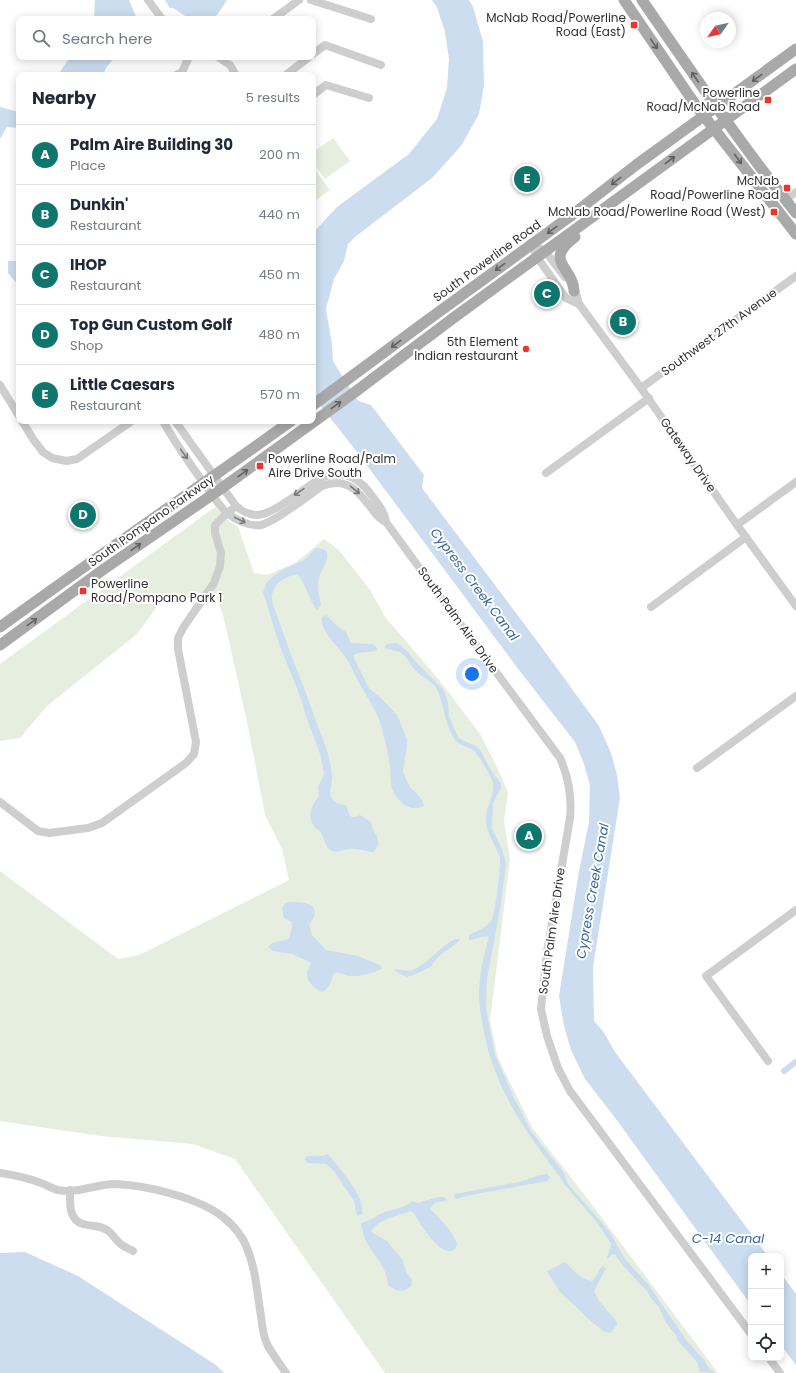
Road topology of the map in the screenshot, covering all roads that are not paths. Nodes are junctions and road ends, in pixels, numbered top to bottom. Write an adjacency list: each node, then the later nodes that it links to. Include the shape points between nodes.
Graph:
1 (148, 0): 6 (street)
2 (299, 0): 7 (street)
3 (311, 0): 8 (street)
4 (624, 0): 22 (main road, one-way to 22)
5 (642, 0): 21 (main road, one-way to 5)
6 (160, 16)
7 (277, 16)
8 (371, 20)
9 (796, 49): 21 (main road, South Powerline Road, one-way to 21)
10 (316, 52): 14 (street, via 325,45)
11 (188, 60): 16 (street)
12 (222, 60): 17 (street)
13 (302, 60): 18 (street)
14 (381, 65)
15 (796, 69): 23 (main road)
16 (182, 72)
17 (234, 72)
18 (289, 72)
19 (316, 93): 20 (street, via 326,85)
20 (369, 98)
21 (716, 107): 22 (main road, South Powerline Road); 23 (main road)
22 (704, 116): 24 (main road); 30 (main road, South Powerline Road, one-way to 30)
23 (725, 120): 24 (main road); 26 (main road)
24 (714, 128): 27 (main road, one-way to 24); 29 (main road, one-way to 29)
25 (796, 192): 26 (street)
26 (786, 200): 28 (main road)
27 (605, 207): 31 (main road); 33 (main road, via 600,218 567,243 561,252 562,266 574,284)
28 (796, 213)
29 (796, 234)
30 (532, 244): 31 (street, Gateway Drive); 38 (main road, South Powerline Road, one-way to 38)
31 (541, 254): 33 (street, Gateway Drive); 34 (street, Gateway Drive, via 566,298); 40 (main road, South Pompano Parkway, one-way to 31)
32 (796, 276): 36 (street, Southwest 27th Avenue)
33 (574, 291): 34 (street, Gateway Drive)
34 (579, 304): 36 (street, Gateway Drive)
35 (0, 385): 39 (street)
36 (641, 388): 37 (street, Gateway Drive)
37 (649, 398): 47 (street); 56 (street, Gateway Drive)
38 (316, 403)
39 (16, 411)
40 (316, 420)
41 (24, 424): 42 (street, via 43,452 52,458 66,461 77,459)
42 (128, 424)
43 (165, 424): 50 (street, South Palm Aire Drive, one-way to 50)
44 (177, 424): 48 (street, South Palm Aire Drive)
45 (287, 424): 48 (main road, South Pompano Parkway)
46 (310, 424): 51 (main road, South Pompano Parkway, one-way to 46)
47 (546, 473)
48 (214, 477): 50 (main road, South Pompano Parkway); 51 (street, South Palm Aire Drive)
49 (796, 482): 56 (street)
50 (204, 484): 52 (street, South Palm Aire Drive); 58 (main road, South Pompano Parkway)
51 (222, 488): 52 (main road, South Pompano Parkway); 53 (street, South Palm Aire Drive)
52 (212, 494): 54 (street, South Palm Aire Drive); 59 (main road, South Pompano Parkway, one-way to 52)
53 (236, 506): 54 (street); 55 (street, South Palm Aire Drive, one-way to 53, via 385,515 367,489 347,474 331,474 321,478 267,513 246,513)
54 (227, 513): 55 (street, South Palm Aire Drive, one-way to 55, via 242,522 261,525 271,521 322,486 341,482 357,491 378,518); 66 (street, via 215,525 221,553 220,566 214,582 178,638 196,742 194,754 186,763 102,823 88,828 49,834 38,831)
55 (386, 522): 72 (street, South Palm Aire Drive, via 560,758 568,779 572,801 547,952 541,1009 558,1068 570,1091)
56 (737, 525): 57 (street, Gateway Drive)
57 (746, 537): 60 (street, Gateway Drive); 61 (street)
58 (57, 585): 59 (street); 62 (main road, South Pompano Parkway)
59 (65, 597): 63 (main road, South Pompano Parkway, one-way to 59)
60 (796, 606)
61 (651, 607)
62 (0, 627)
63 (0, 645)
64 (796, 696): 65 (street)
65 (697, 768)
66 (0, 802)
67 (796, 910): 68 (street, via 706,976)
68 (768, 1061)
69 (0, 1173): 70 (street, via 28,1179 58,1190)
70 (70, 1190): 71 (street, via 70,1209 75,1219 81,1224 96,1225); 74 (street, via 114,1184 147,1188 173,1194 224,1217 247,1247 254,1270 267,1345)
71 (133, 1251)
72 (748, 1330)
73 (771, 1361): 75 (street)
74 (286, 1373)
75 (780, 1373)

